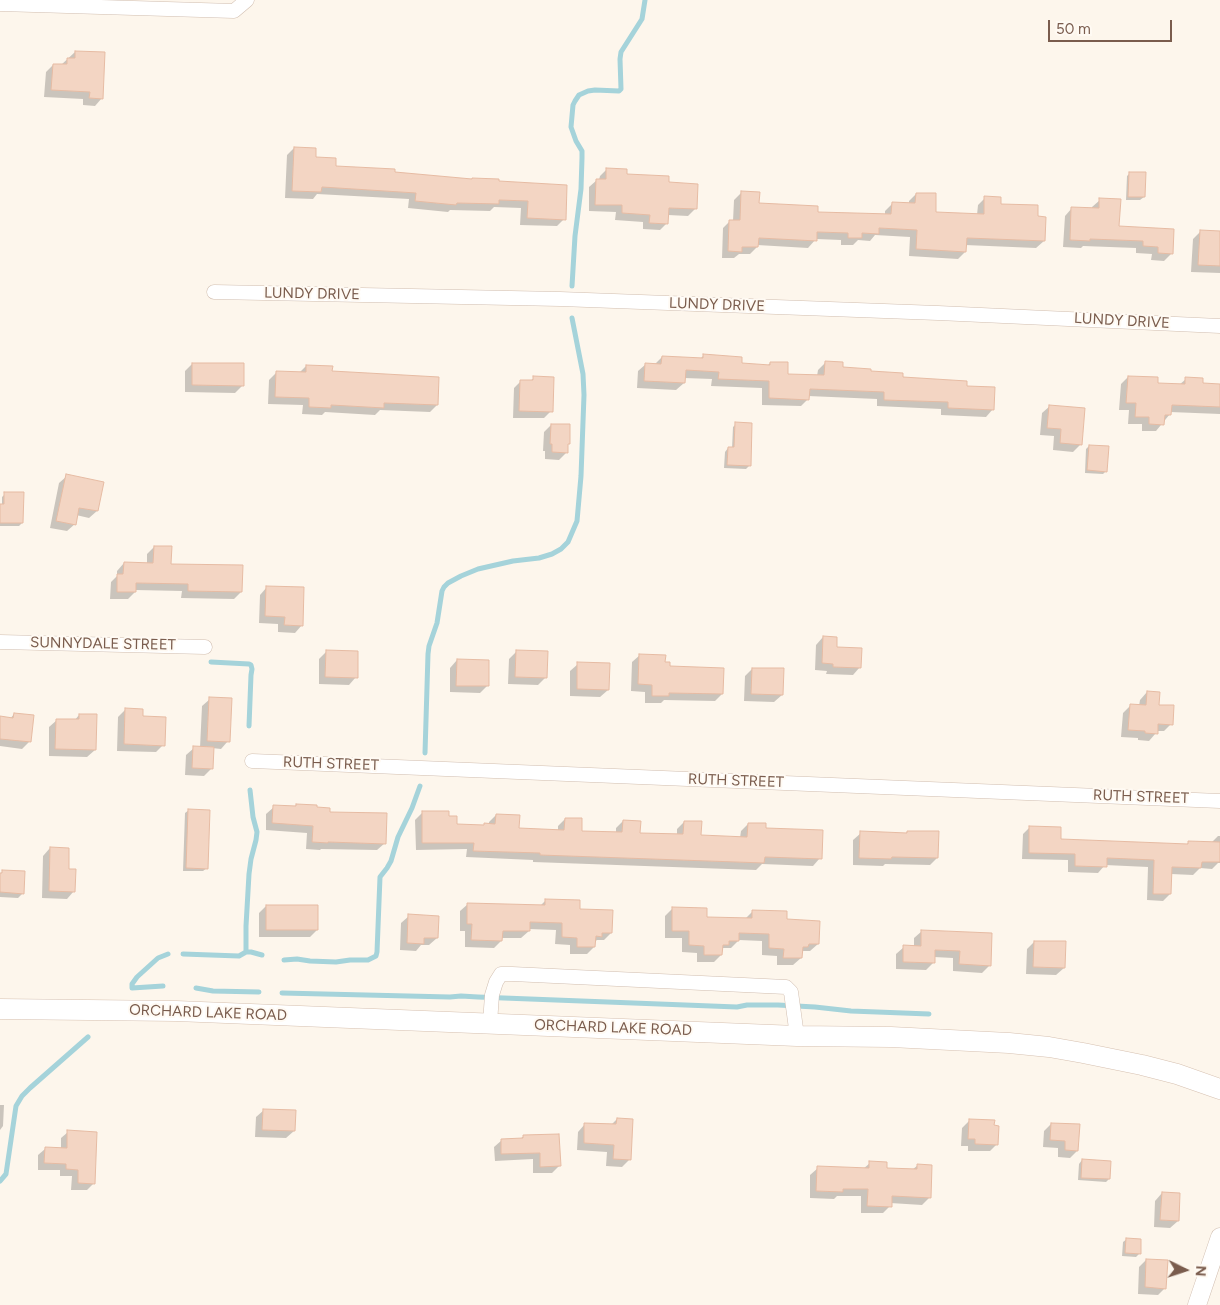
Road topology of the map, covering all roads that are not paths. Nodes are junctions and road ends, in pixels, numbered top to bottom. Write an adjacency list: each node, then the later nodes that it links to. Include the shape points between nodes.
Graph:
1 (247, 0): 2 (street, via 234,11)
2 (0, 4)
3 (214, 292): 4 (street, LUNDY DRIVE, via 560,299)
4 (1220, 326)
5 (0, 642): 6 (street, SUNNYDALE STREET)
6 (205, 647)
7 (252, 761): 8 (street, RUTH STREET)
8 (1220, 801)
9 (0, 1009): 10 (main road, ORCHARD LAKE ROAD, via 176,1011)
10 (490, 1023): 11 (main road, ORCHARD LAKE ROAD); 11 (street, via 496,982 501,974 512,974 786,987 791,992)
11 (797, 1036): 12 (main road, ORCHARD LAKE ROAD, via 1009,1042 1049,1047 1142,1065)
12 (1220, 1089)
13 (1220, 1237): 14 (street)
14 (1197, 1305)

